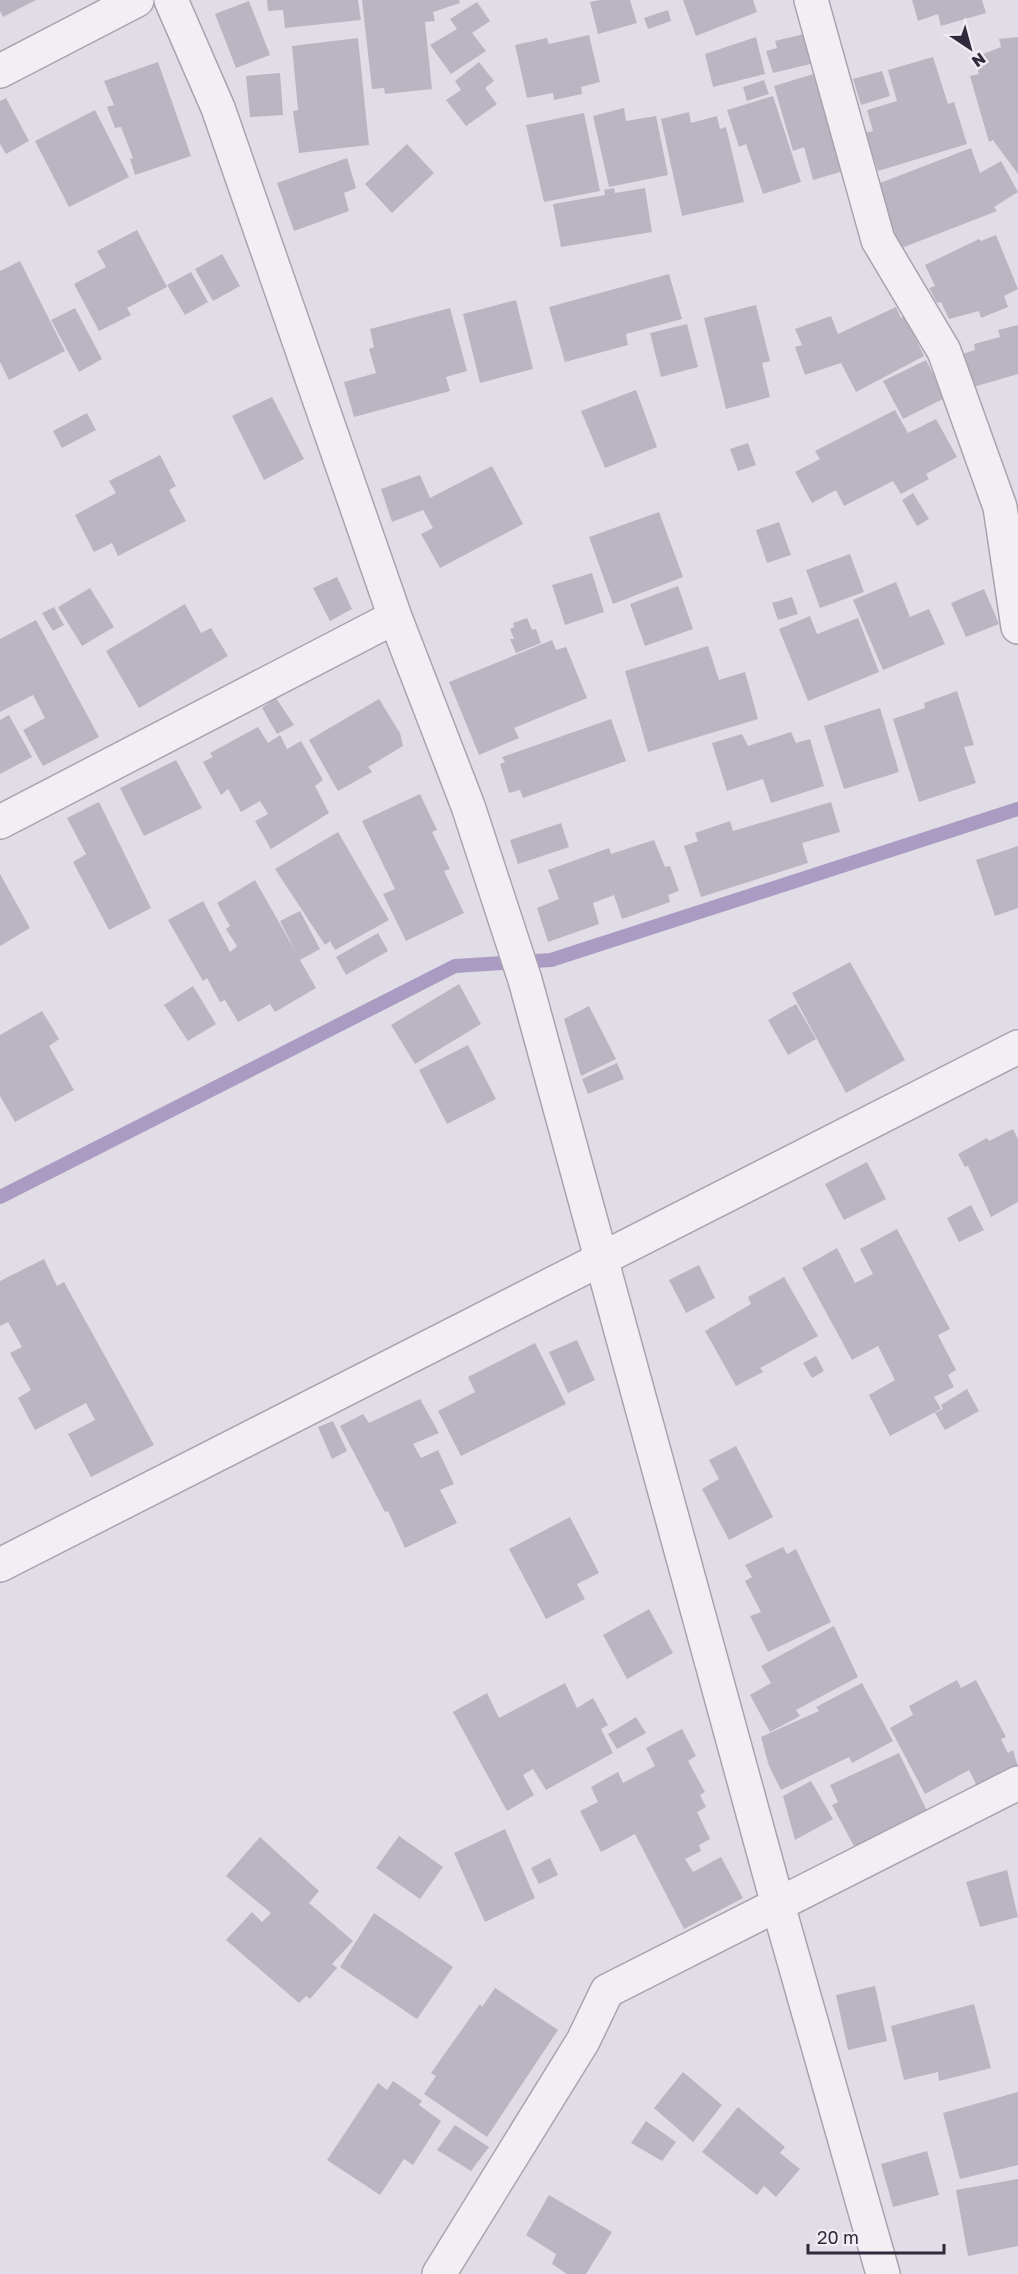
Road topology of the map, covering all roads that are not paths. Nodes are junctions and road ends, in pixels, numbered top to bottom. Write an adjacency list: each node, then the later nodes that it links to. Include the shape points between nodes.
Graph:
1 (137, 0): 4 (street)
2 (171, 0): 5 (street, via 218,108)
3 (811, 0): 6 (street, via 878,240 944,351 1000,507)
4 (0, 71)
5 (395, 617): 7 (street); 9 (street, via 468,806 512,940)
6 (1018, 627)
7 (0, 822)
8 (1018, 1047): 9 (street)
9 (603, 1257): 10 (street); 12 (street)
10 (0, 1565)
11 (1018, 1783): 12 (street)
12 (778, 1905): 13 (street, via 608,1991 583,2041); 14 (street)
13 (439, 2274)
14 (883, 2274)

